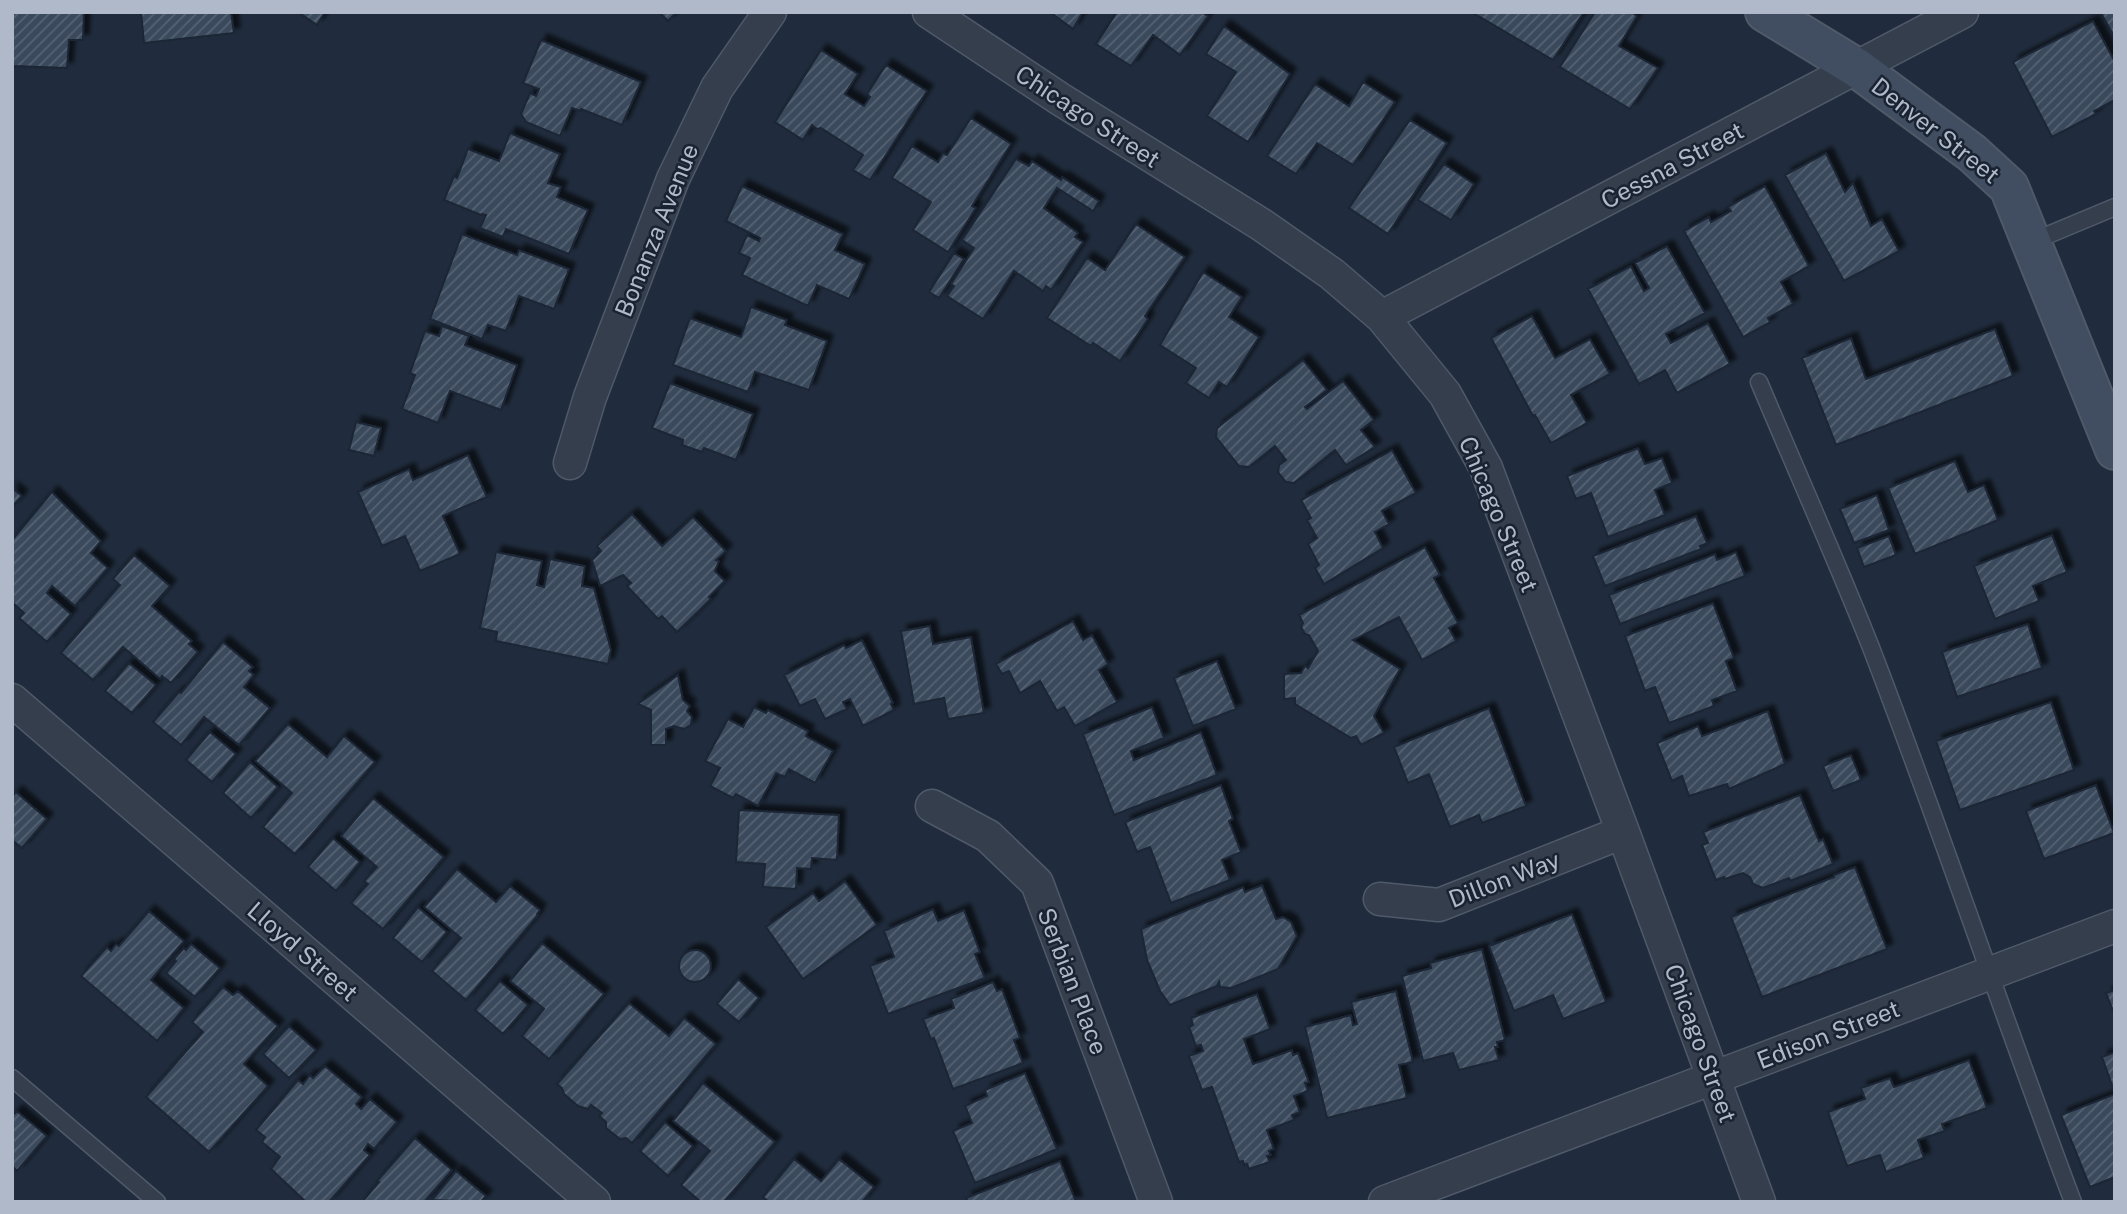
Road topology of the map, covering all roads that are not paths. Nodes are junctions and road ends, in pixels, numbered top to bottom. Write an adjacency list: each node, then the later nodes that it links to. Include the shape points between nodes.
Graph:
1 (770, 12): 11 (street, Bonanza Avenue, via 717,88 673,179 590,397)
2 (929, 12): 8 (street, Chicago Street, via 1262,225 1332,274)
3 (1765, 12): 5 (street, Denver Street)
4 (1962, 12): 5 (street, Cessna Street)
5 (1857, 68): 7 (street, Denver Street, via 1972,153 2009,187); 8 (street, Cessna Street)
6 (2115, 207): 7 (lane)
7 (2031, 242): 10 (street, Denver Street)
8 (1382, 317): 14 (street, Chicago Street, via 1445,394 1486,468)
9 (1759, 382): 17 (lane, via 1869,644)
10 (2115, 450)
11 (570, 463)
12 (12, 699): 21 (street, Lloyd Street)
13 (932, 806): 22 (street, Serbian Place, via 988,836 1037,883)
14 (1623, 832): 15 (street, Dillon Way, via 1439,905); 18 (street, Chicago Street)
15 (1380, 899)
16 (2115, 926): 17 (street, Edison Street)
17 (1990, 972): 18 (street, Edison Street); 25 (lane)
18 (1713, 1077): 23 (street, Edison Street); 24 (street, Chicago Street)
19 (12, 1078): 20 (lane)
20 (157, 1202)
21 (594, 1202)
22 (1156, 1202)
23 (1385, 1202)
24 (1759, 1202)
25 (2073, 1202)

